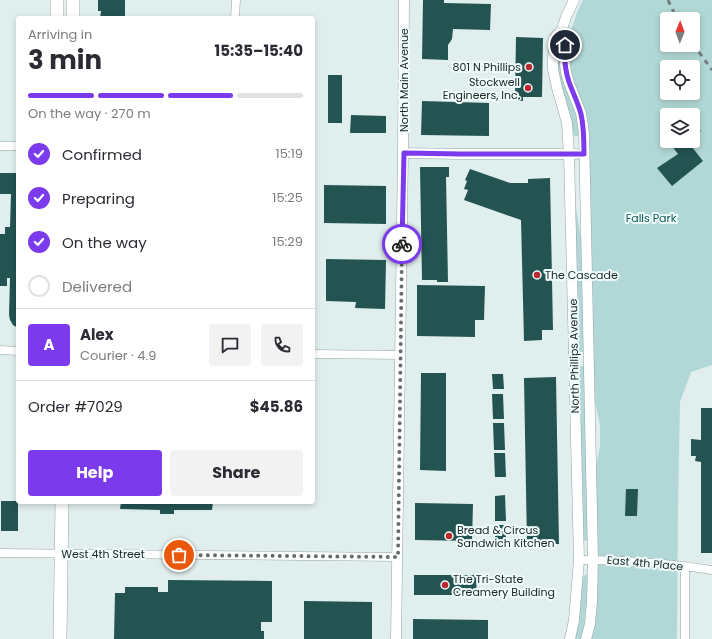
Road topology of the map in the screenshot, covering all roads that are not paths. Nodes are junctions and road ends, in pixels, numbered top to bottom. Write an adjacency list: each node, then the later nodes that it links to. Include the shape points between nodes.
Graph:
1 (57, 0): 6 (main road)
2 (73, 0): 7 (main road)
3 (236, 0): 8 (street)
4 (404, 0): 12 (street, North Main Avenue)
5 (574, 0): 9 (street, North Phillips Avenue)
6 (57, 16)
7 (73, 16)
8 (235, 16)
9 (562, 28): 13 (street, North Phillips Avenue, via 556,36 553,50 554,69 567,123); 14 (street, North Phillips Avenue, via 566,38 566,72 582,119)
10 (0, 146): 11 (street)
11 (16, 146)
12 (404, 153): 13 (street); 18 (street, North Main Avenue)
13 (569, 154): 14 (street); 23 (street, North Phillips Avenue)
14 (584, 154): 24 (street, North Phillips Avenue)
15 (0, 350): 16 (street)
16 (16, 351)
17 (315, 354): 18 (street)
18 (400, 355): 22 (street, North Main Avenue)
19 (62, 504): 21 (main road)
20 (0, 553): 21 (street, West 4th Street)
21 (61, 554): 22 (street, West 4th Street); 27 (main road)
22 (398, 557): 28 (street, North Main Avenue)
23 (579, 560): 24 (street, East 4th Place); 29 (street, North Phillips Avenue)
24 (593, 560): 25 (street, East 4th Place); 30 (street, North Phillips Avenue, via 590,624)
25 (686, 566): 26 (street, East 4th Place); 31 (street)
26 (712, 570)
27 (60, 639)
28 (396, 639)
29 (570, 639)
30 (586, 639)
31 (685, 639)

